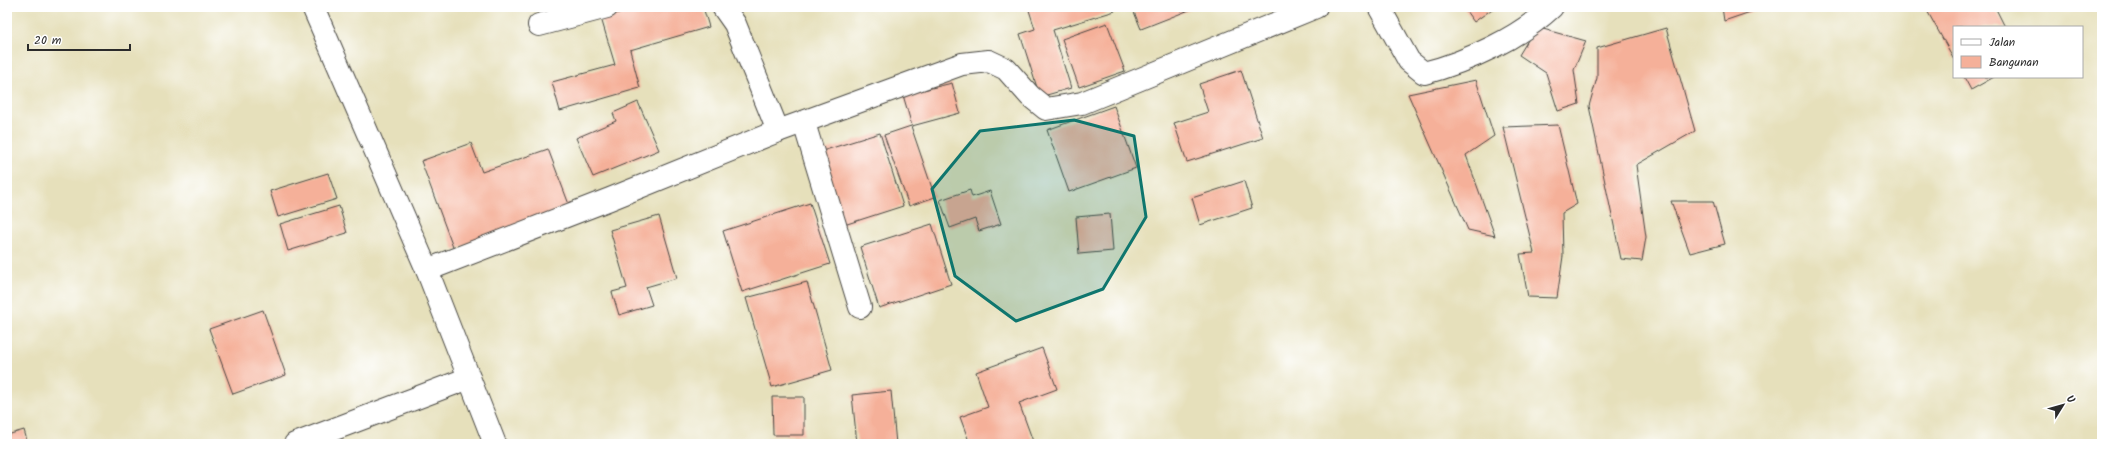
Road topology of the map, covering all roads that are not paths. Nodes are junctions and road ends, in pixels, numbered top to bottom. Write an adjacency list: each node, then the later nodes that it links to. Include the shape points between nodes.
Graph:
1 (313, 7): 10 (street)
2 (608, 7): 7 (street)
3 (723, 7): 9 (street, via 735,24)
4 (1316, 7): 8 (street, via 1082,103 1046,109 1030,96 1006,69 989,61 962,64)
5 (1379, 7): 6 (street, via 1409,61 1424,72 1448,67 1511,37 1537,21)
6 (1552, 7)
7 (540, 25)
8 (804, 123): 9 (street); 11 (street)
9 (778, 132): 10 (street)
10 (427, 270): 12 (street)
11 (860, 307)
12 (469, 378): 13 (street); 14 (street)
13 (295, 444)
14 (495, 444)

